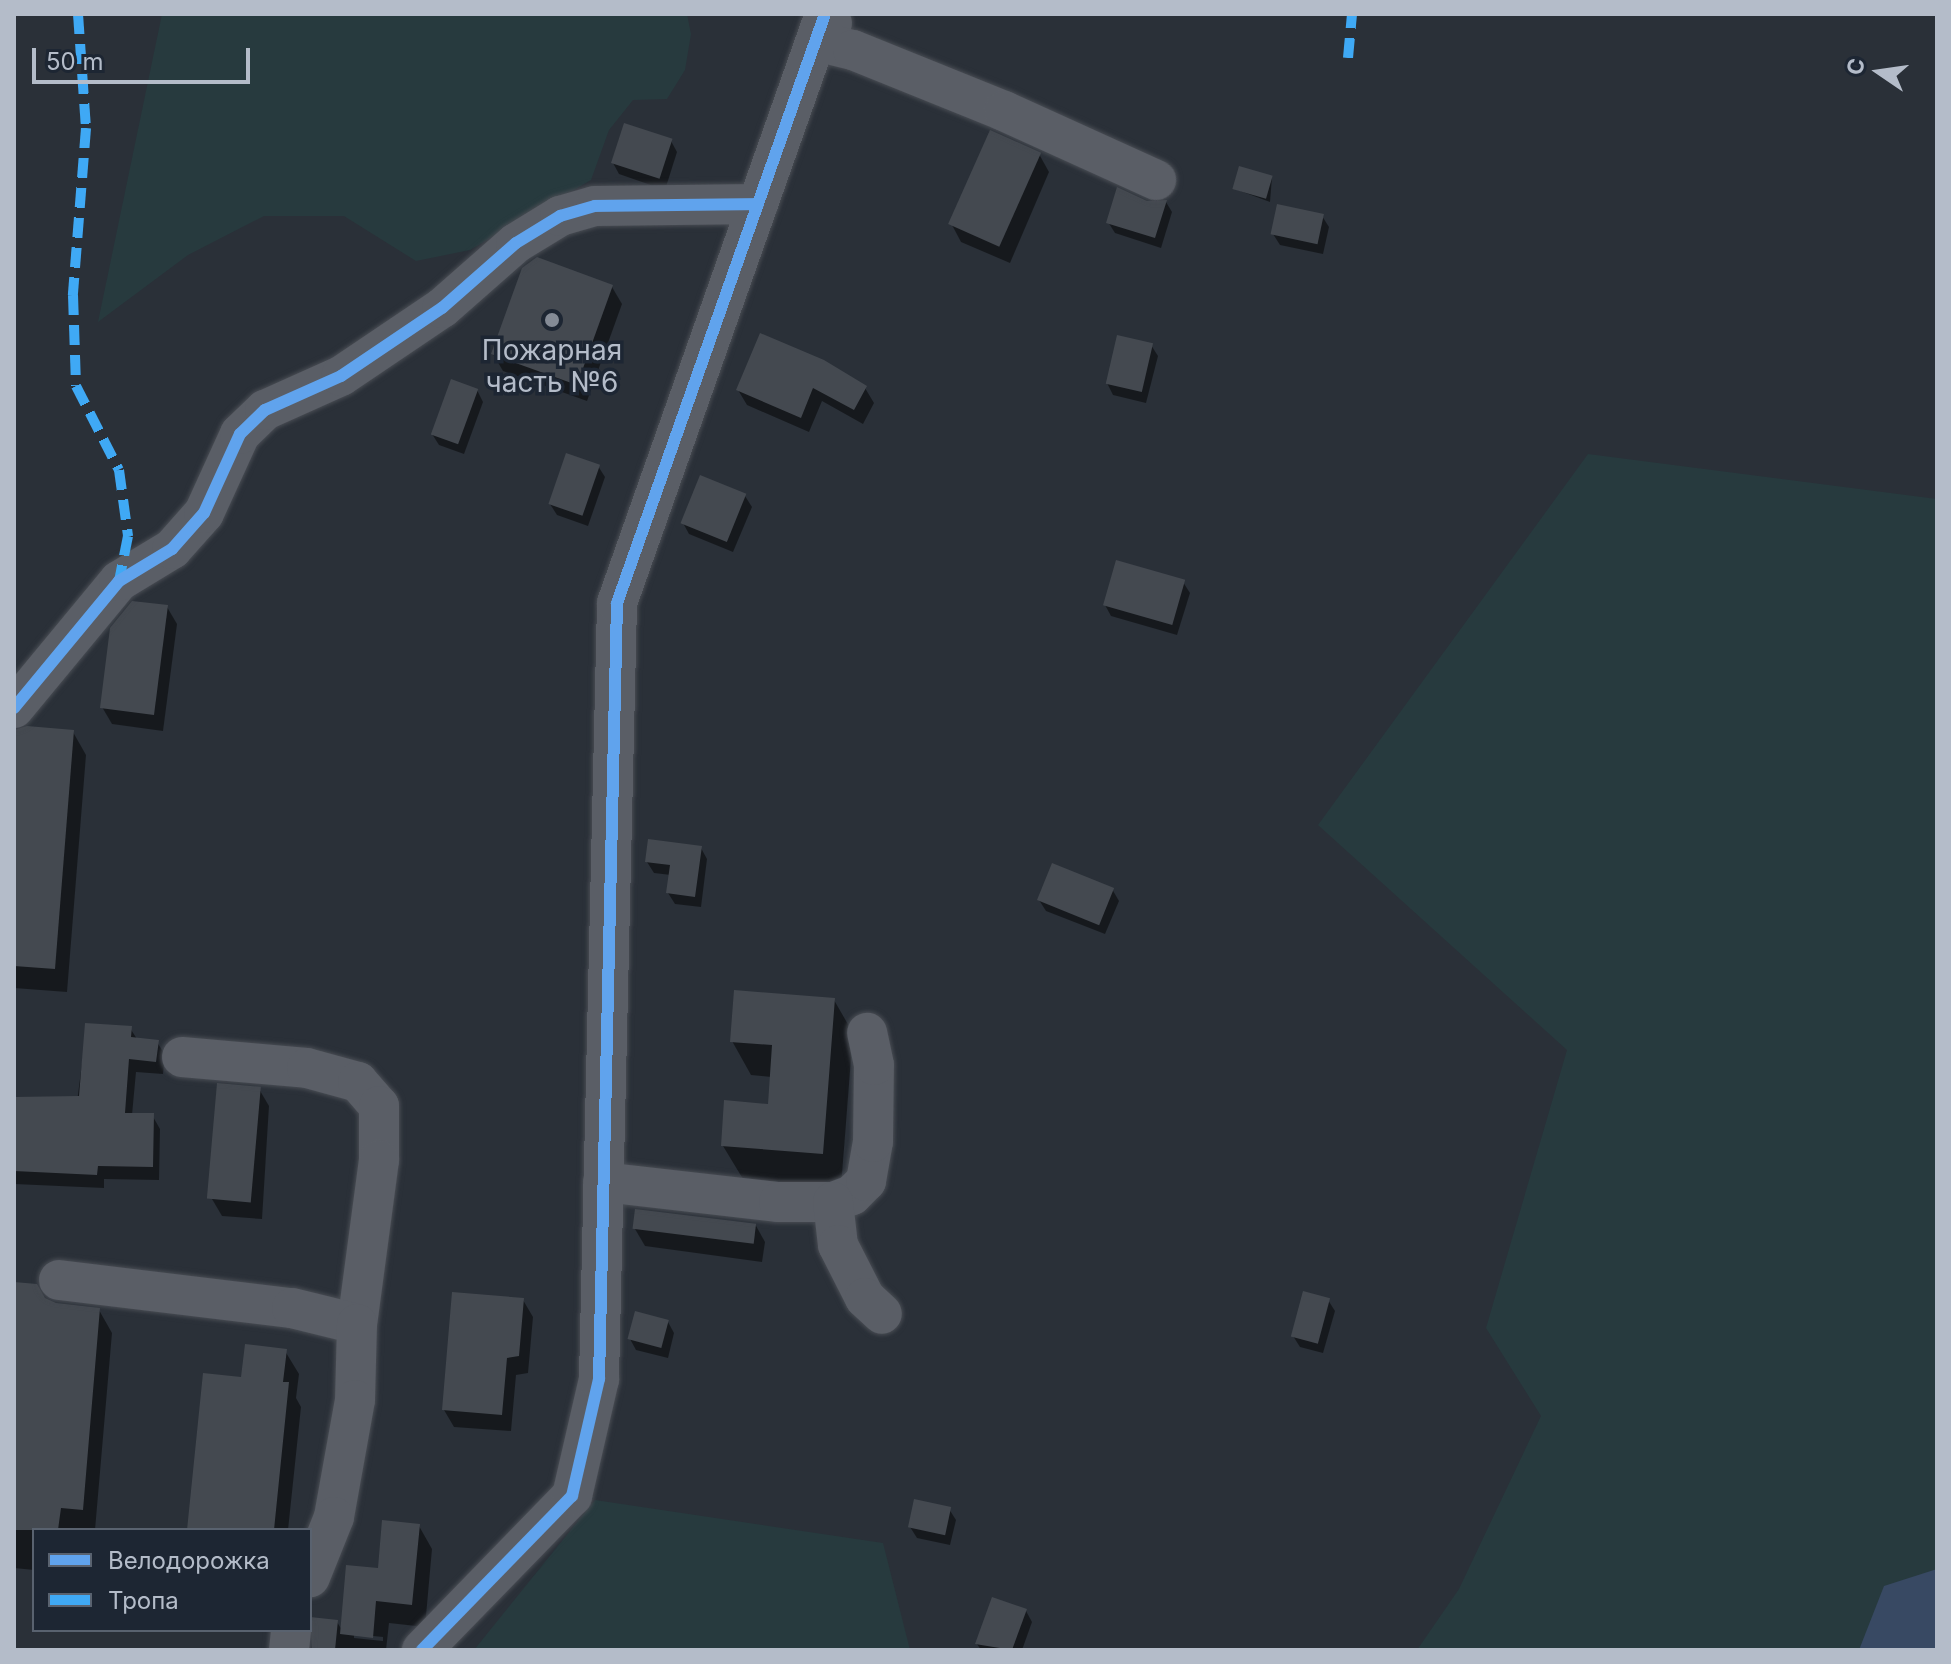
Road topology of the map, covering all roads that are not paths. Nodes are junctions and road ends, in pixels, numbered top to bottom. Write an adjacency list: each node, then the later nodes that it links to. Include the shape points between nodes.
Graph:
1 (827, 23): 2 (street, via 853,50); 3 (street)
2 (1156, 180)
3 (758, 204): 4 (street, via 595,206 560,216 516,243 442,308 341,376 265,410 240,434 204,513 172,549 119,581); 7 (street, via 617,603)
4 (14, 708)
5 (867, 1033): 8 (street, via 875,1103 870,1167 866,1181)
6 (182, 1057): 11 (street, via 307,1068 358,1082 379,1106 379,1160)
7 (603, 1182): 8 (street, via 779,1202); 13 (street, via 599,1379 572,1496)
8 (833, 1202): 10 (street, via 838,1245 865,1298)
9 (59, 1280): 11 (street, via 292,1308)
10 (882, 1314)
11 (357, 1324): 12 (street, via 355,1400 334,1517)
12 (312, 1572)
13 (422, 1650)

